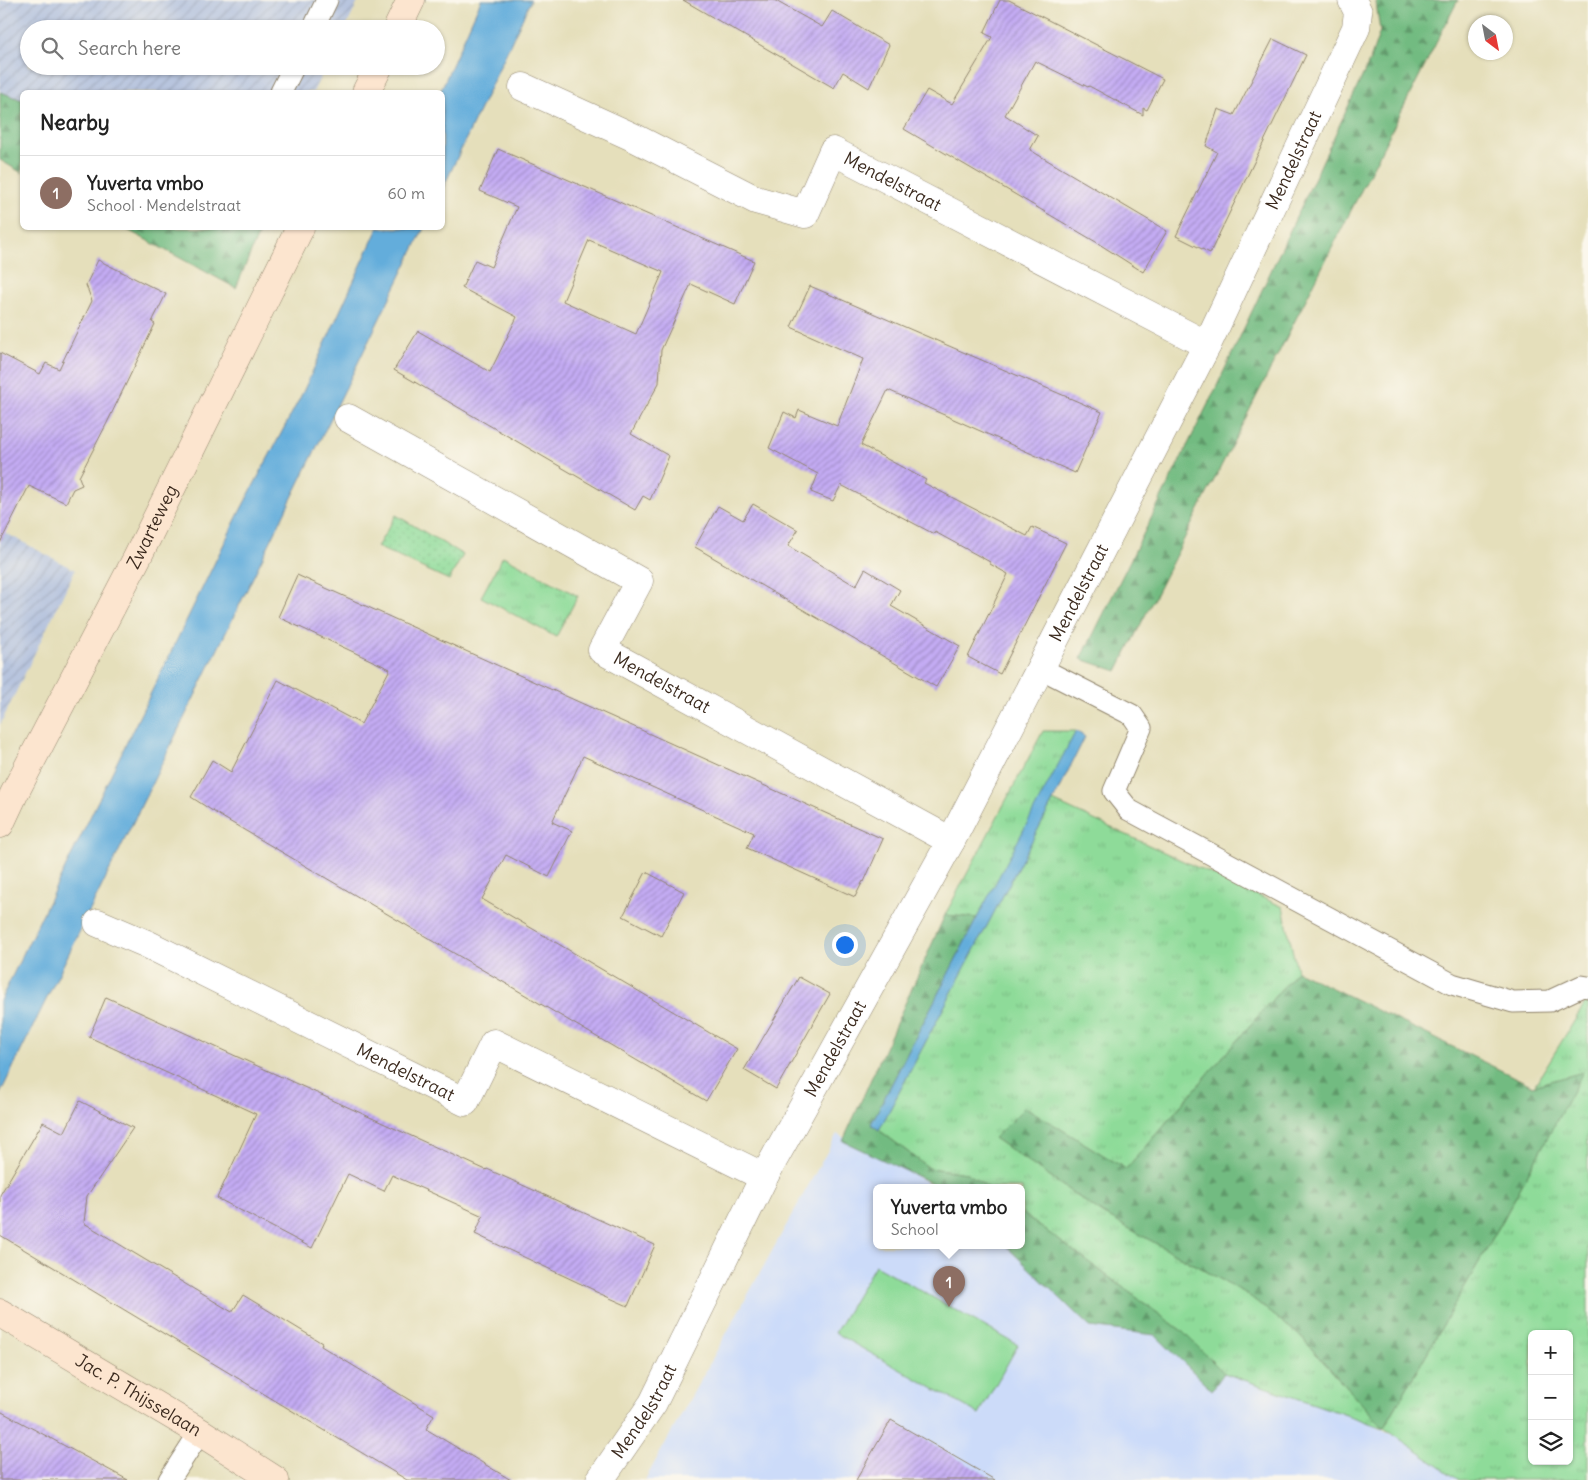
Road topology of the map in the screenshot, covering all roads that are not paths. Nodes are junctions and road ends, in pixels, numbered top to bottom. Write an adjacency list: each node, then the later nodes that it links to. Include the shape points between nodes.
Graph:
1 (327, 0): 4 (lane)
2 (411, 0): 5 (street)
3 (1352, 0): 12 (street, Mendelstraat, via 1358,12 1356,28)
4 (317, 20)
5 (401, 20)
6 (290, 75): 9 (lane)
7 (374, 75): 10 (street)
8 (523, 87): 12 (street, Mendelstraat, via 634,138 756,200 805,214 833,152)
9 (282, 90)
10 (367, 90)
11 (299, 230): 15 (street, Zwarteweg, via 137,558)
12 (1207, 345): 14 (street, Mendelstraat)
13 (348, 418): 17 (street, Mendelstraat, via 638,581 602,650)
14 (1040, 668): 17 (street, Mendelstraat); 19 (lane, via 1132,716 1141,728 1114,790 1129,810 1452,984 1513,1002 1550,1001 1582,986)
15 (7, 791): 16 (street, Zwarteweg)
16 (0, 824)
17 (951, 841): 20 (street, Mendelstraat)
18 (98, 923): 20 (street, Mendelstraat, via 147,944 465,1102 494,1043)
19 (1588, 987)
20 (764, 1177): 25 (street, Mendelstraat, via 653,1403)
21 (0, 1313): 22 (street, Jac. P. Thijsselaan)
22 (200, 1432): 23 (lane); 24 (street, Jac. P. Thijsselaan)
23 (169, 1480)
24 (275, 1480)
25 (600, 1480)

